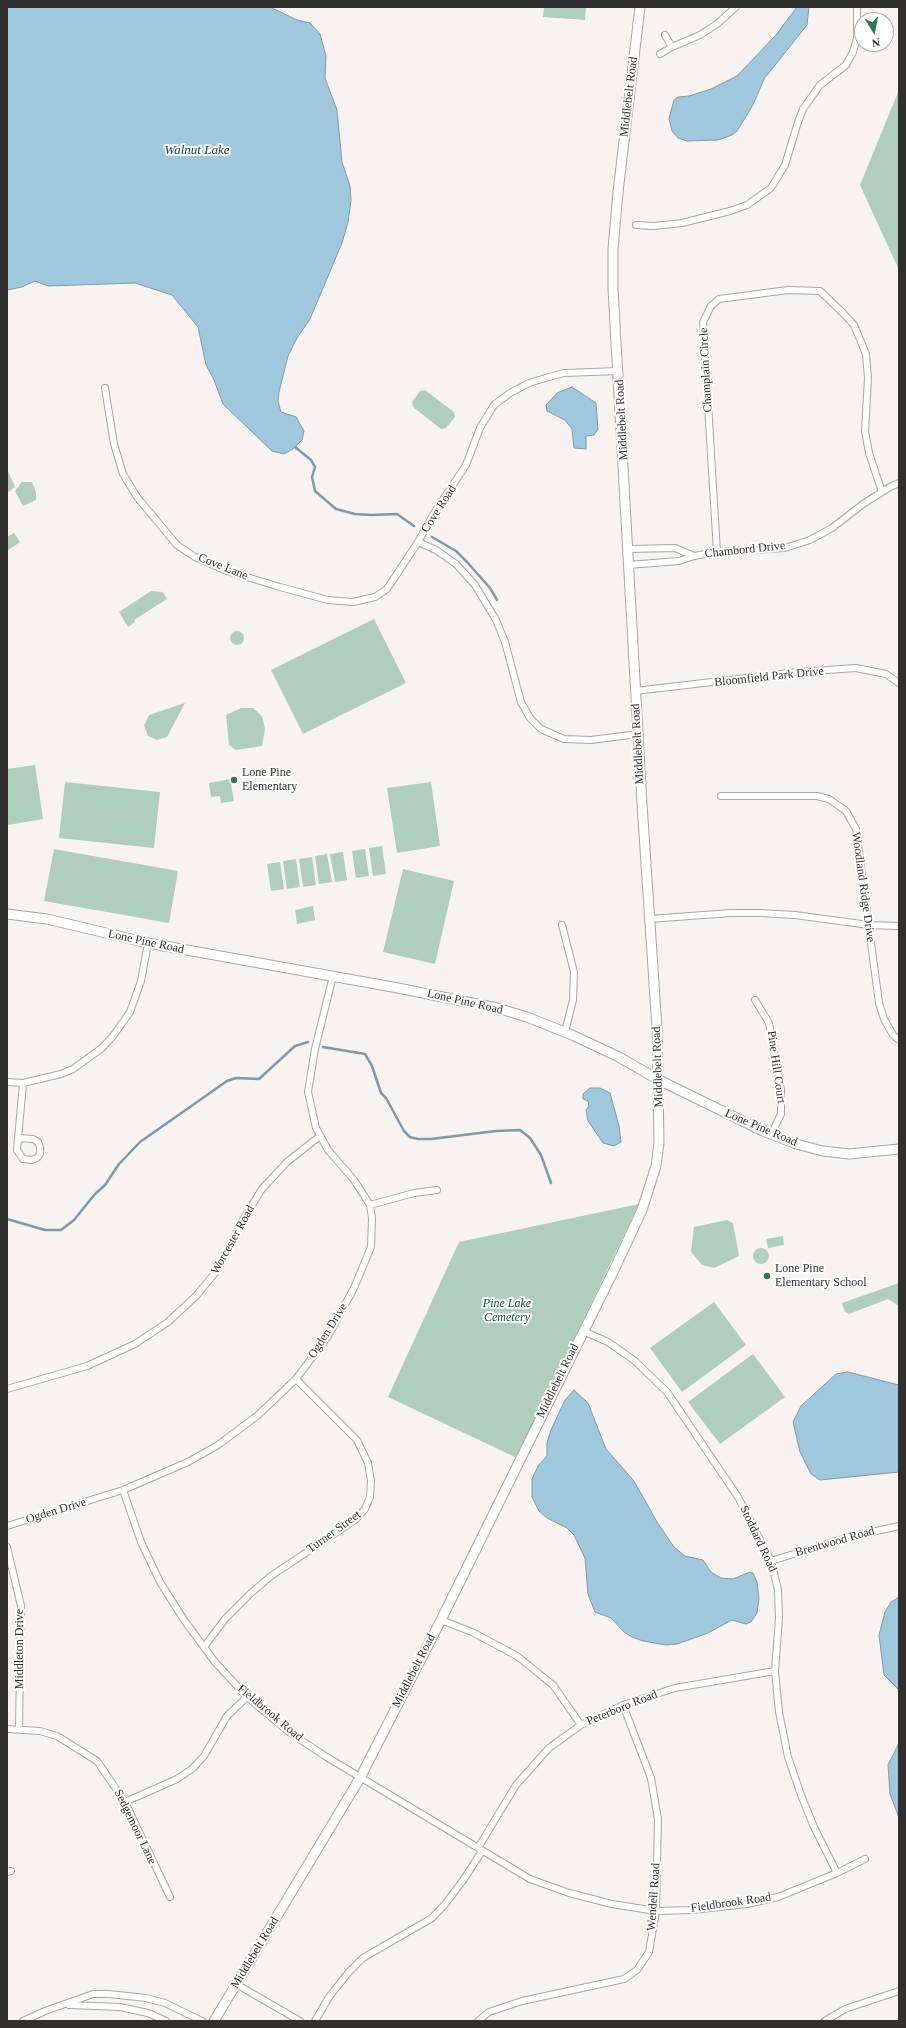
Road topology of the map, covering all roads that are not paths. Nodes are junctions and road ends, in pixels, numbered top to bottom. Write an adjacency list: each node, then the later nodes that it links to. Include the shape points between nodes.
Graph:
1 (640, 7): 8 (street, Middlebelt Road, via 614,233 613,292)
2 (736, 7): 5 (street, via 700,35)
3 (857, 7): 7 (street, via 857,38 853,52 846,65 820,85 803,109 785,165 772,188 747,205 730,211 682,223)
4 (665, 35): 5 (street)
5 (672, 47): 6 (street)
6 (660, 54)
7 (636, 225)
8 (619, 371): 12 (street, Cove Road, via 549,377 529,383 494,405 480,428 466,465); 13 (street, Middlebelt Road)
9 (105, 388): 12 (street, Cove Lane, via 114,444 123,474 137,497 177,545 196,557 227,571 280,588 328,600 353,602 387,590)
10 (899, 483): 11 (street, Chambord Drive)
11 (882, 492): 14 (street, Chambord Drive, via 832,528 810,540 784,548); 14 (street, Champlain Circle, via 865,432 868,378 866,354 854,325 820,292 788,290 719,299 711,306 703,322)
12 (418, 542): 19 (street, Cove Road, via 436,550 456,564 475,585 496,620 505,642 521,702 530,718 541,729 564,740 591,740)
13 (628, 549): 15 (street, Chambord Drive, via 675,548); 16 (street, Middlebelt Road)
14 (717, 552): 15 (street, Chambord Drive)
15 (694, 556): 16 (street, Chambord Drive, via 679,561)
16 (628, 565): 18 (street, Middlebelt Road)
17 (899, 683): 18 (street, Bloomfield Park Drive, via 886,674 856,668 798,672)
18 (635, 691): 19 (street, Middlebelt Road)
19 (638, 734): 22 (street, Middlebelt Road)
20 (721, 796): 24 (street, Woodland Ridge Drive, via 801,795 829,799 838,803 856,828)
21 (7, 914): 26 (street, Lone Pine Road, via 47,919)
22 (649, 920): 24 (street, via 760,913 829,918); 31 (street, Middlebelt Road)
23 (562, 925): 29 (street, via 574,972 574,1000)
24 (869, 925): 25 (street); 30 (street, Woodland Ridge Drive, via 879,1003 884,1019)
25 (899, 926)
26 (148, 943): 27 (street, Lone Pine Road); 33 (street, via 136,997 130,1012 113,1036 102,1048 73,1068 49,1077)
27 (333, 976): 29 (street, Lone Pine Road, via 497,1008); 35 (street, Ogden Drive, via 313,1056 308,1092)
28 (756, 1000): 34 (street, Pine Hill Court, via 769,1022 781,1090 781,1114)
29 (565, 1032): 31 (street, Lone Pine Road, via 617,1056)
30 (899, 1040)
31 (659, 1080): 34 (street, Lone Pine Road); 40 (street, Middlebelt Road, via 659,1142 649,1192)
32 (7, 1082): 33 (street)
33 (23, 1082): 36 (street)
34 (771, 1135): 37 (street, Lone Pine Road, via 823,1151 849,1154)
35 (320, 1136): 39 (street, Ogden Drive); 42 (street, Worcester Road, via 287,1162 262,1189 241,1223 219,1268 196,1296 168,1322 135,1344 87,1366)
36 (19, 1138)
37 (899, 1149)
38 (437, 1190): 39 (street, via 414,1193)
39 (370, 1205): 41 (street, Ogden Drive, via 371,1247 354,1288 328,1336)
40 (583, 1331): 47 (street, Stoddard Road, via 608,1342 635,1361 667,1392 738,1497); 48 (street, Middlebelt Road)
41 (296, 1379): 43 (street, Ogden Drive, via 257,1416 218,1445 188,1462); 49 (street, Turner Street, via 357,1440 368,1463 370,1497 356,1520 271,1576 250,1594 225,1619)
42 (7, 1389)
43 (123, 1490): 44 (street, Ogden Drive); 49 (street, Fieldbrook Road, via 141,1542 160,1582)
44 (7, 1526)
45 (899, 1526): 47 (street, Brentwood Road, via 847,1537)
46 (7, 1547): 54 (street, Middleton Drive, via 21,1606)
47 (771, 1561): 50 (street, Stoddard Road, via 778,1590 779,1618)
48 (441, 1620): 53 (street, via 472,1632 517,1656 553,1685); 56 (street, Middlebelt Road)
49 (204, 1647): 51 (street, Fieldbrook Road)
50 (775, 1670): 52 (street, Peterboro Road, via 674,1688); 60 (street, Stoddard Road, via 779,1712 788,1757 814,1827)
51 (247, 1697): 56 (street, Fieldbrook Road, via 289,1732); 57 (street, via 227,1716 204,1756 192,1769 177,1779)
52 (623, 1705): 53 (street, Peterboro Road); 62 (street, Wendell Road, via 651,1778 658,1819)
53 (581, 1725): 58 (street, Peterboro Road, via 549,1748 516,1785)
54 (19, 1728): 55 (street, Sedgemoor Lane); 57 (street, Sedgemoor Lane, via 57,1736 97,1761)
55 (7, 1729)
56 (360, 1778): 58 (street, Fieldbrook Road); 63 (street, Middlebelt Road)
57 (125, 1802): 61 (street, Sedgemoor Lane)
58 (480, 1849): 62 (street, Fieldbrook Road, via 530,1879 569,1893 612,1904); 71 (street, Peterboro Road, via 464,1880 432,1918 362,1958 329,1997)
59 (865, 1859): 60 (street, Fieldbrook Road)
60 (837, 1873): 62 (street, Fieldbrook Road, via 778,1897 716,1908)
61 (170, 1897)
62 (656, 1911): 72 (street, Wendell Road, via 649,1952 637,1970 624,1979 522,2001 490,2012)
63 (236, 1984): 69 (street, Middlebelt Road); 70 (street)
64 (899, 1991): 73 (street, via 845,2009)
65 (65, 2004): 66 (street); 67 (street, via 120,2007 148,2013); 68 (street, via 93,1994 140,1997 165,2003)
66 (23, 2021)
67 (166, 2021)
68 (202, 2021)
69 (214, 2021)
70 (300, 2021)
71 (315, 2021)
72 (478, 2021)
73 (825, 2021)

